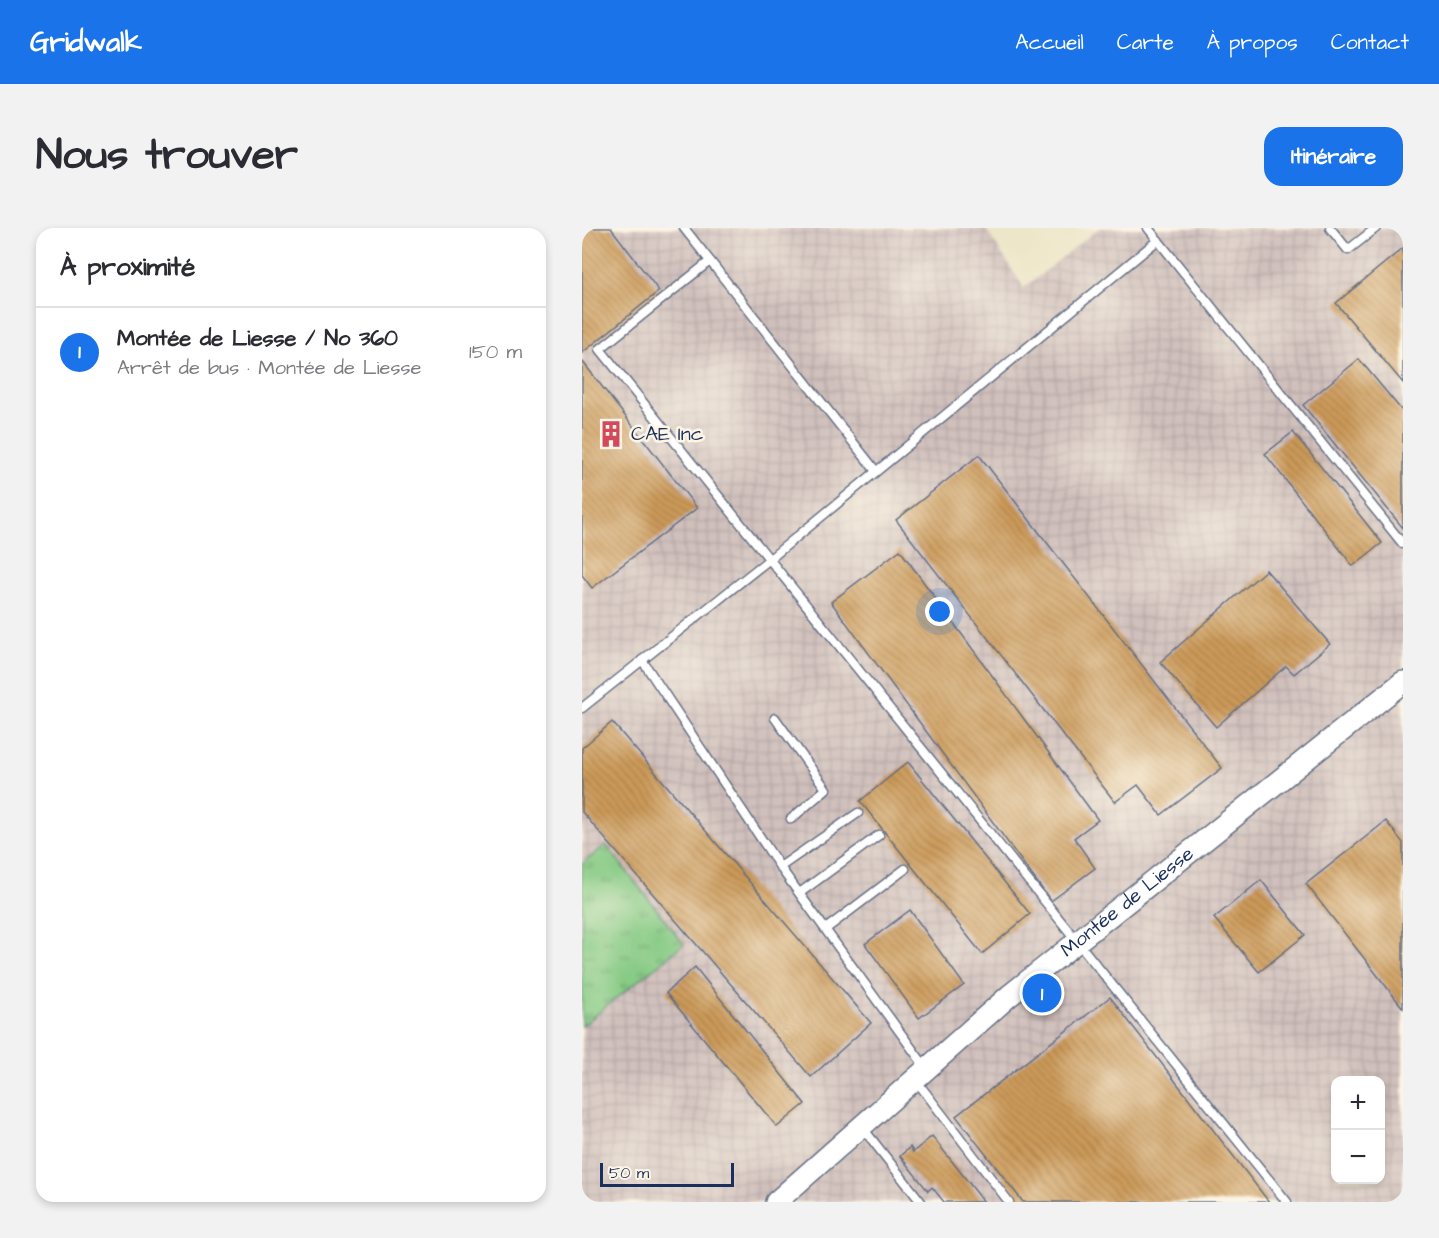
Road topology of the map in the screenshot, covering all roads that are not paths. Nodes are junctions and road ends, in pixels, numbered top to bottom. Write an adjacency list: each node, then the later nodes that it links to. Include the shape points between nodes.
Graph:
1 (684, 228): 6 (lane)
2 (1148, 228): 5 (lane)
3 (1330, 228): 4 (lane, via 1348,250)
4 (1376, 228)
5 (1158, 240): 7 (lane); 8 (lane)
6 (710, 261): 7 (lane); 9 (lane, via 600,349)
7 (875, 471): 9 (lane)
8 (1403, 544)
9 (771, 558): 10 (lane); 21 (lane)
10 (642, 660): 12 (lane); 17 (lane)
11 (1403, 682): 21 (street, Montée de Liesse)
12 (582, 708)
13 (775, 718): 15 (lane, via 826,789)
14 (858, 813): 17 (lane)
15 (791, 819)
16 (879, 835): 19 (lane)
17 (780, 867): 19 (lane)
18 (905, 869): 20 (lane)
19 (801, 892): 20 (lane)
20 (827, 928): 22 (lane)
21 (1077, 940): 22 (street, Montée de Liesse); 27 (lane)
22 (920, 1073): 23 (street, Montée de Liesse); 26 (lane)
23 (862, 1126): 24 (street, Montée de Liesse); 25 (lane)
24 (776, 1202)
25 (921, 1202)
26 (1009, 1202)
27 (1287, 1202)

